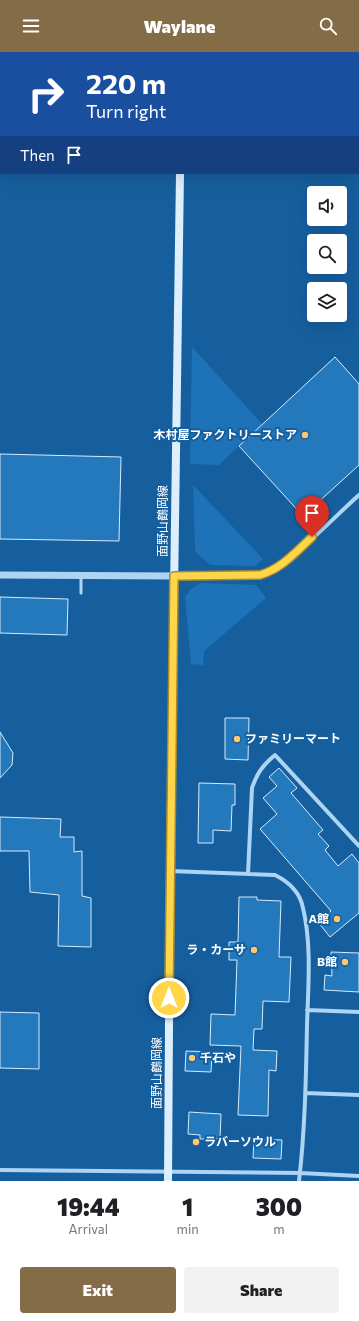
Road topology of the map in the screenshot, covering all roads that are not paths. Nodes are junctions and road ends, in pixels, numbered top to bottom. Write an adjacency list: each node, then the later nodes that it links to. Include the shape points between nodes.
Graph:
1 (180, 174): 5 (main road, 面野山鶴岡線)
2 (359, 495): 5 (street, via 284,562 268,573)
3 (0, 575): 4 (street)
4 (81, 575): 5 (street); 6 (lane)
5 (174, 576): 8 (main road, 面野山鶴岡線)
6 (81, 593)
7 (359, 846): 9 (street, via 275,755 257,775 252,788)
8 (170, 871): 9 (street); 17 (main road, 面野山鶴岡線)
9 (248, 874): 10 (street, via 275,875 287,881 298,893 303,908 308,946)
10 (308, 1010): 11 (street); 12 (street)
11 (359, 1012)
12 (305, 1093): 13 (street); 15 (street)
13 (359, 1095)
14 (0, 1170): 17 (street)
15 (300, 1173): 16 (street); 17 (street); 18 (street)
16 (359, 1176)
17 (168, 1177)
18 (299, 1181)

